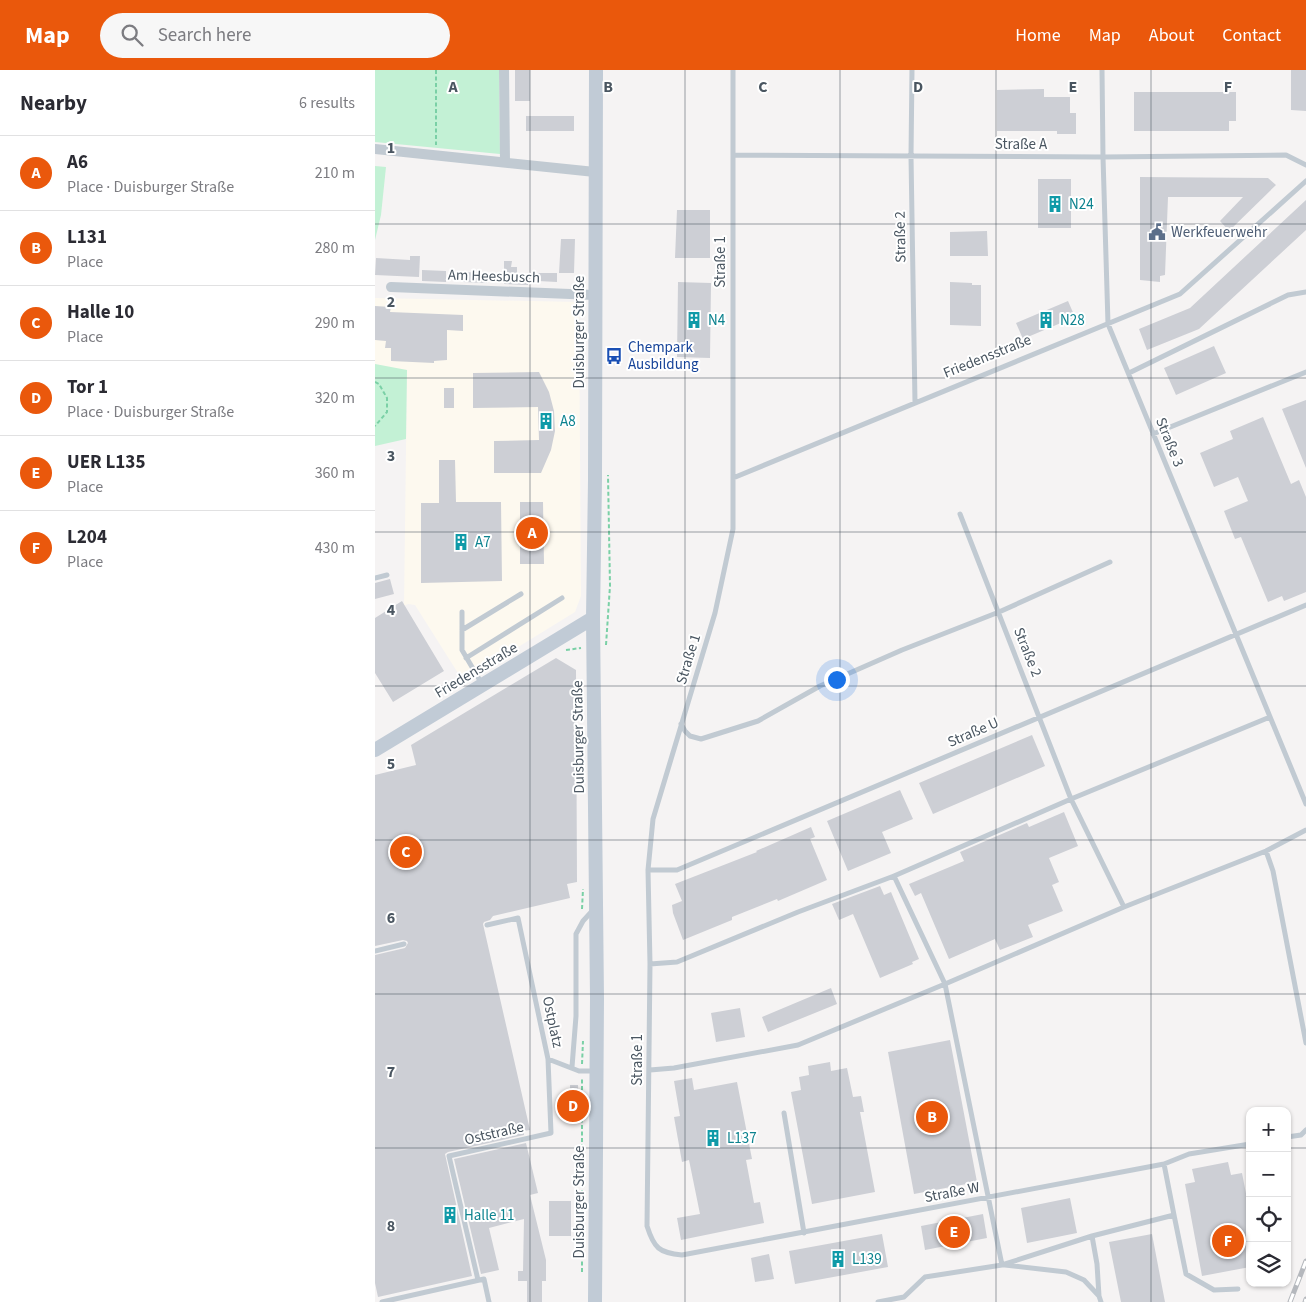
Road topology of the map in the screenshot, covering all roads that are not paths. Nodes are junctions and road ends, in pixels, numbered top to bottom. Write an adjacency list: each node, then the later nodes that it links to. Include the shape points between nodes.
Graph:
1 (504, 70): 10 (street)
2 (596, 70): 12 (main road, Duisburger Straße)
3 (733, 70): 7 (lane, Straße 1)
4 (912, 70): 8 (lane, Straße 2)
5 (1102, 70): 9 (lane, Straße 3)
6 (375, 149): 10 (street)
7 (733, 155): 8 (lane, Straße A); 22 (lane, Straße 1)
8 (911, 156): 9 (lane, Straße A); 20 (lane, Straße 2)
9 (1103, 156): 11 (lane, Straße A, via 1286,155); 17 (lane, Straße 3)
10 (505, 162): 12 (street)
11 (1306, 165)
12 (595, 172): 16 (main road, Duisburger Straße)
13 (1306, 181): 17 (lane, Friedensstraße, via 1181,294)
14 (391, 287): 16 (street, Am Heesbusch)
15 (1306, 292): 19 (lane, via 1288,295)
16 (595, 295): 32 (main road, Duisburger Straße)
17 (1108, 324): 19 (lane, Straße 3); 20 (lane, Friedensstraße)
18 (1306, 372): 21 (lane)
19 (1129, 373): 21 (lane, Straße 3)
20 (915, 403): 22 (lane, Friedensstraße)
21 (1153, 434): 34 (lane, Straße 3)
22 (733, 478): 39 (lane, Straße 1, via 733,528 725,566 715,613)
23 (960, 514): 31 (lane, Straße 2)
24 (1110, 562): 31 (lane)
25 (387, 575): 26 (lane)
26 (375, 578)
27 (521, 594): 33 (lane)
28 (562, 598): 35 (lane)
29 (1306, 604): 34 (lane, Straße U)
30 (462, 612): 33 (lane)
31 (999, 612): 38 (lane, Straße 2); 39 (lane, via 820,686 758,721 701,740 690,736)
32 (593, 618): 36 (main road, Friedensstraße); 47 (main road, Duisburger Straße)
33 (462, 630): 35 (lane, via 462,650)
34 (1236, 634): 37 (lane, Straße 3); 38 (lane, Straße U)
35 (466, 658): 36 (lane)
36 (482, 685): 40 (main road, Friedensstraße)
37 (1270, 716): 41 (lane); 42 (lane, Straße 3)
38 (1041, 717): 41 (lane, Straße 2); 45 (lane, Straße U, via 677,870)
39 (681, 724): 45 (lane, Straße 1, via 653,819)
40 (375, 750)
41 (1071, 799): 46 (lane); 48 (lane, Straße 2)
42 (1306, 804)
43 (1306, 830): 44 (lane)
44 (1266, 851): 48 (lane); 54 (lane, via 1273,870)
45 (648, 870): 52 (lane, Straße 1)
46 (894, 876): 52 (lane, via 677,962); 53 (lane)
47 (596, 907): 56 (lane, via 576,934); 58 (main road, Duisburger Straße)
48 (1124, 908): 53 (lane)
49 (487, 925): 55 (lane, Ostplatz, via 519,918)
50 (405, 944): 51 (lane)
51 (375, 951)
52 (650, 964): 57 (lane, Straße 1)
53 (945, 984): 57 (lane, via 798,1045); 65 (lane)
54 (1306, 1044)
55 (548, 1059): 56 (lane); 61 (lane, Ostplatz)
56 (572, 1068): 58 (lane)
57 (650, 1070): 69 (lane, Straße 1, via 647,1226 651,1241)
58 (597, 1071): 76 (main road, Duisburger Straße)
59 (784, 1113): 67 (lane)
60 (1306, 1130): 62 (lane, via 1301,1135)
61 (551, 1133): 71 (lane, Oststraße, via 449,1156)
62 (1291, 1136)
63 (1246, 1145): 64 (lane, Straße W, via 1189,1154)
64 (1164, 1164): 65 (lane, Straße W); 66 (lane)
65 (988, 1198): 67 (lane, Straße W); 70 (lane)
66 (1174, 1215): 68 (lane); 72 (lane, via 1186,1274 1214,1290)
67 (804, 1233): 69 (lane, Straße W, via 682,1255 667,1254)
68 (1092, 1236): 70 (lane); 73 (lane)
69 (659, 1249)
70 (1001, 1265): 73 (lane, via 1066,1272 1084,1280); 77 (lane, via 925,1277 904,1297)
71 (478, 1280): 74 (lane); 75 (lane, via 484,1279)
72 (1238, 1289)
73 (1100, 1299)
74 (382, 1302)
75 (489, 1302)
76 (595, 1302)
77 (878, 1302)

